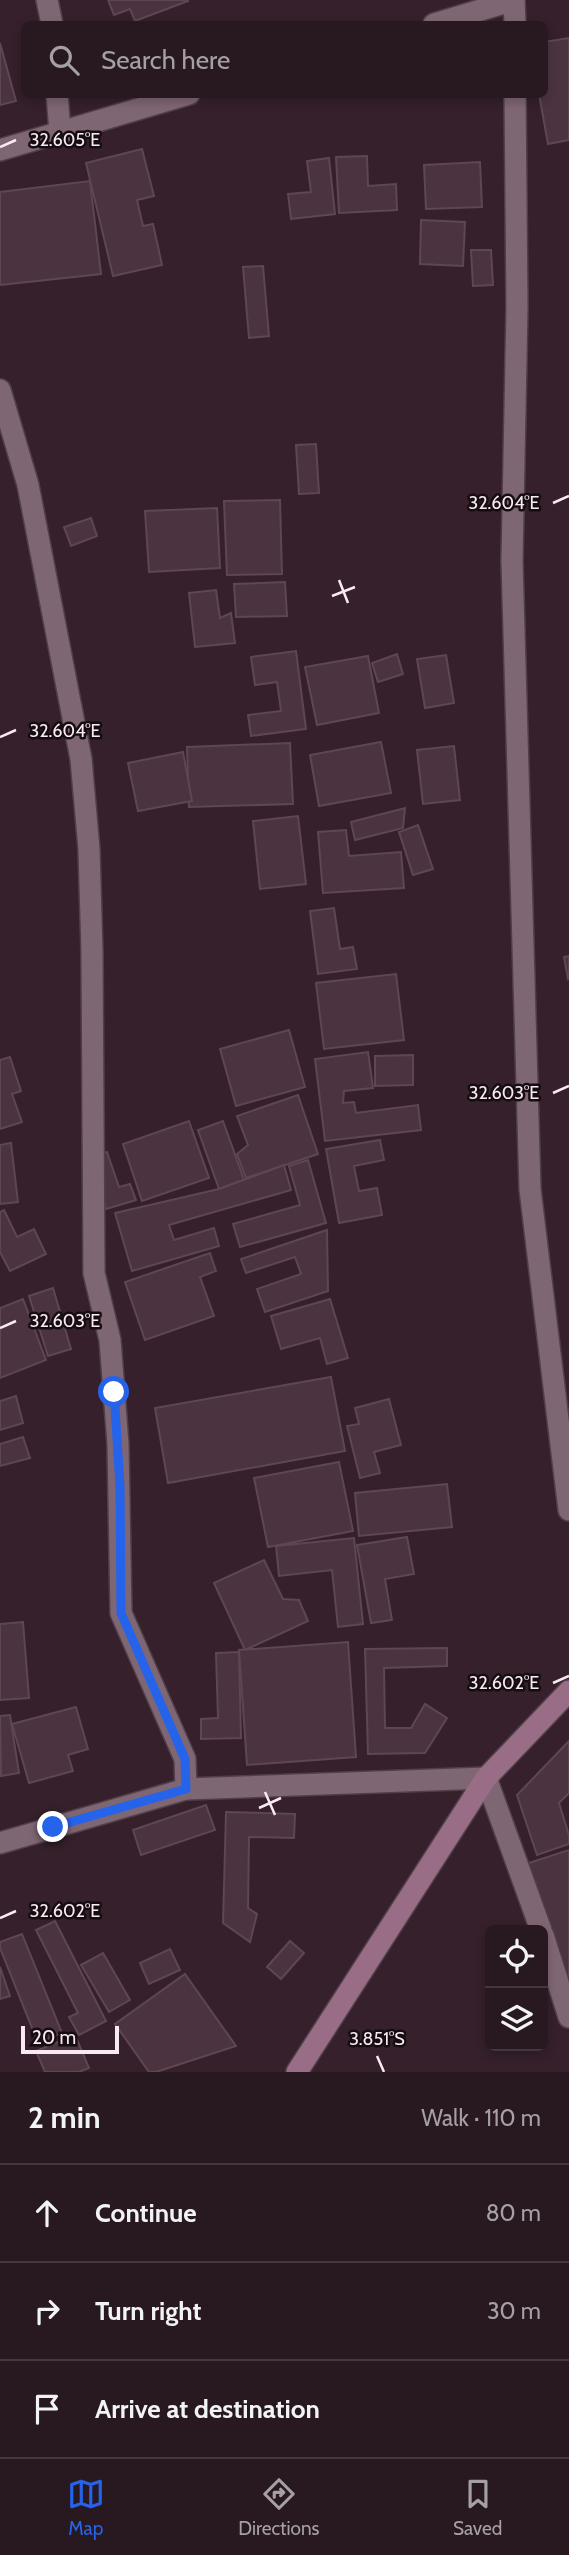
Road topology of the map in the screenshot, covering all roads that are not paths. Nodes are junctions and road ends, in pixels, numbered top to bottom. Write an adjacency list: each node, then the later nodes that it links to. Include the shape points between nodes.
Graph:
1 (47, 0): 2 (street)
2 (51, 21)
3 (444, 21): 4 (street, via 514,0)
4 (515, 21)
5 (57, 98): 8 (street)
6 (175, 98): 8 (street)
7 (515, 98): 11 (street, via 512,561 530,1189)
8 (60, 132): 9 (street)
9 (0, 150)
10 (0, 390): 14 (street, via 28,485 81,759 92,952 94,1273 110,1340 120,1485 121,1613 185,1759)
11 (569, 1510)
12 (569, 1691): 13 (street)
13 (486, 1778): 14 (street); 16 (street); 19 (street)
14 (186, 1789): 15 (street)
15 (0, 1843)
16 (539, 1925)
17 (548, 1952): 18 (street)
18 (569, 2017)
19 (297, 2072)

